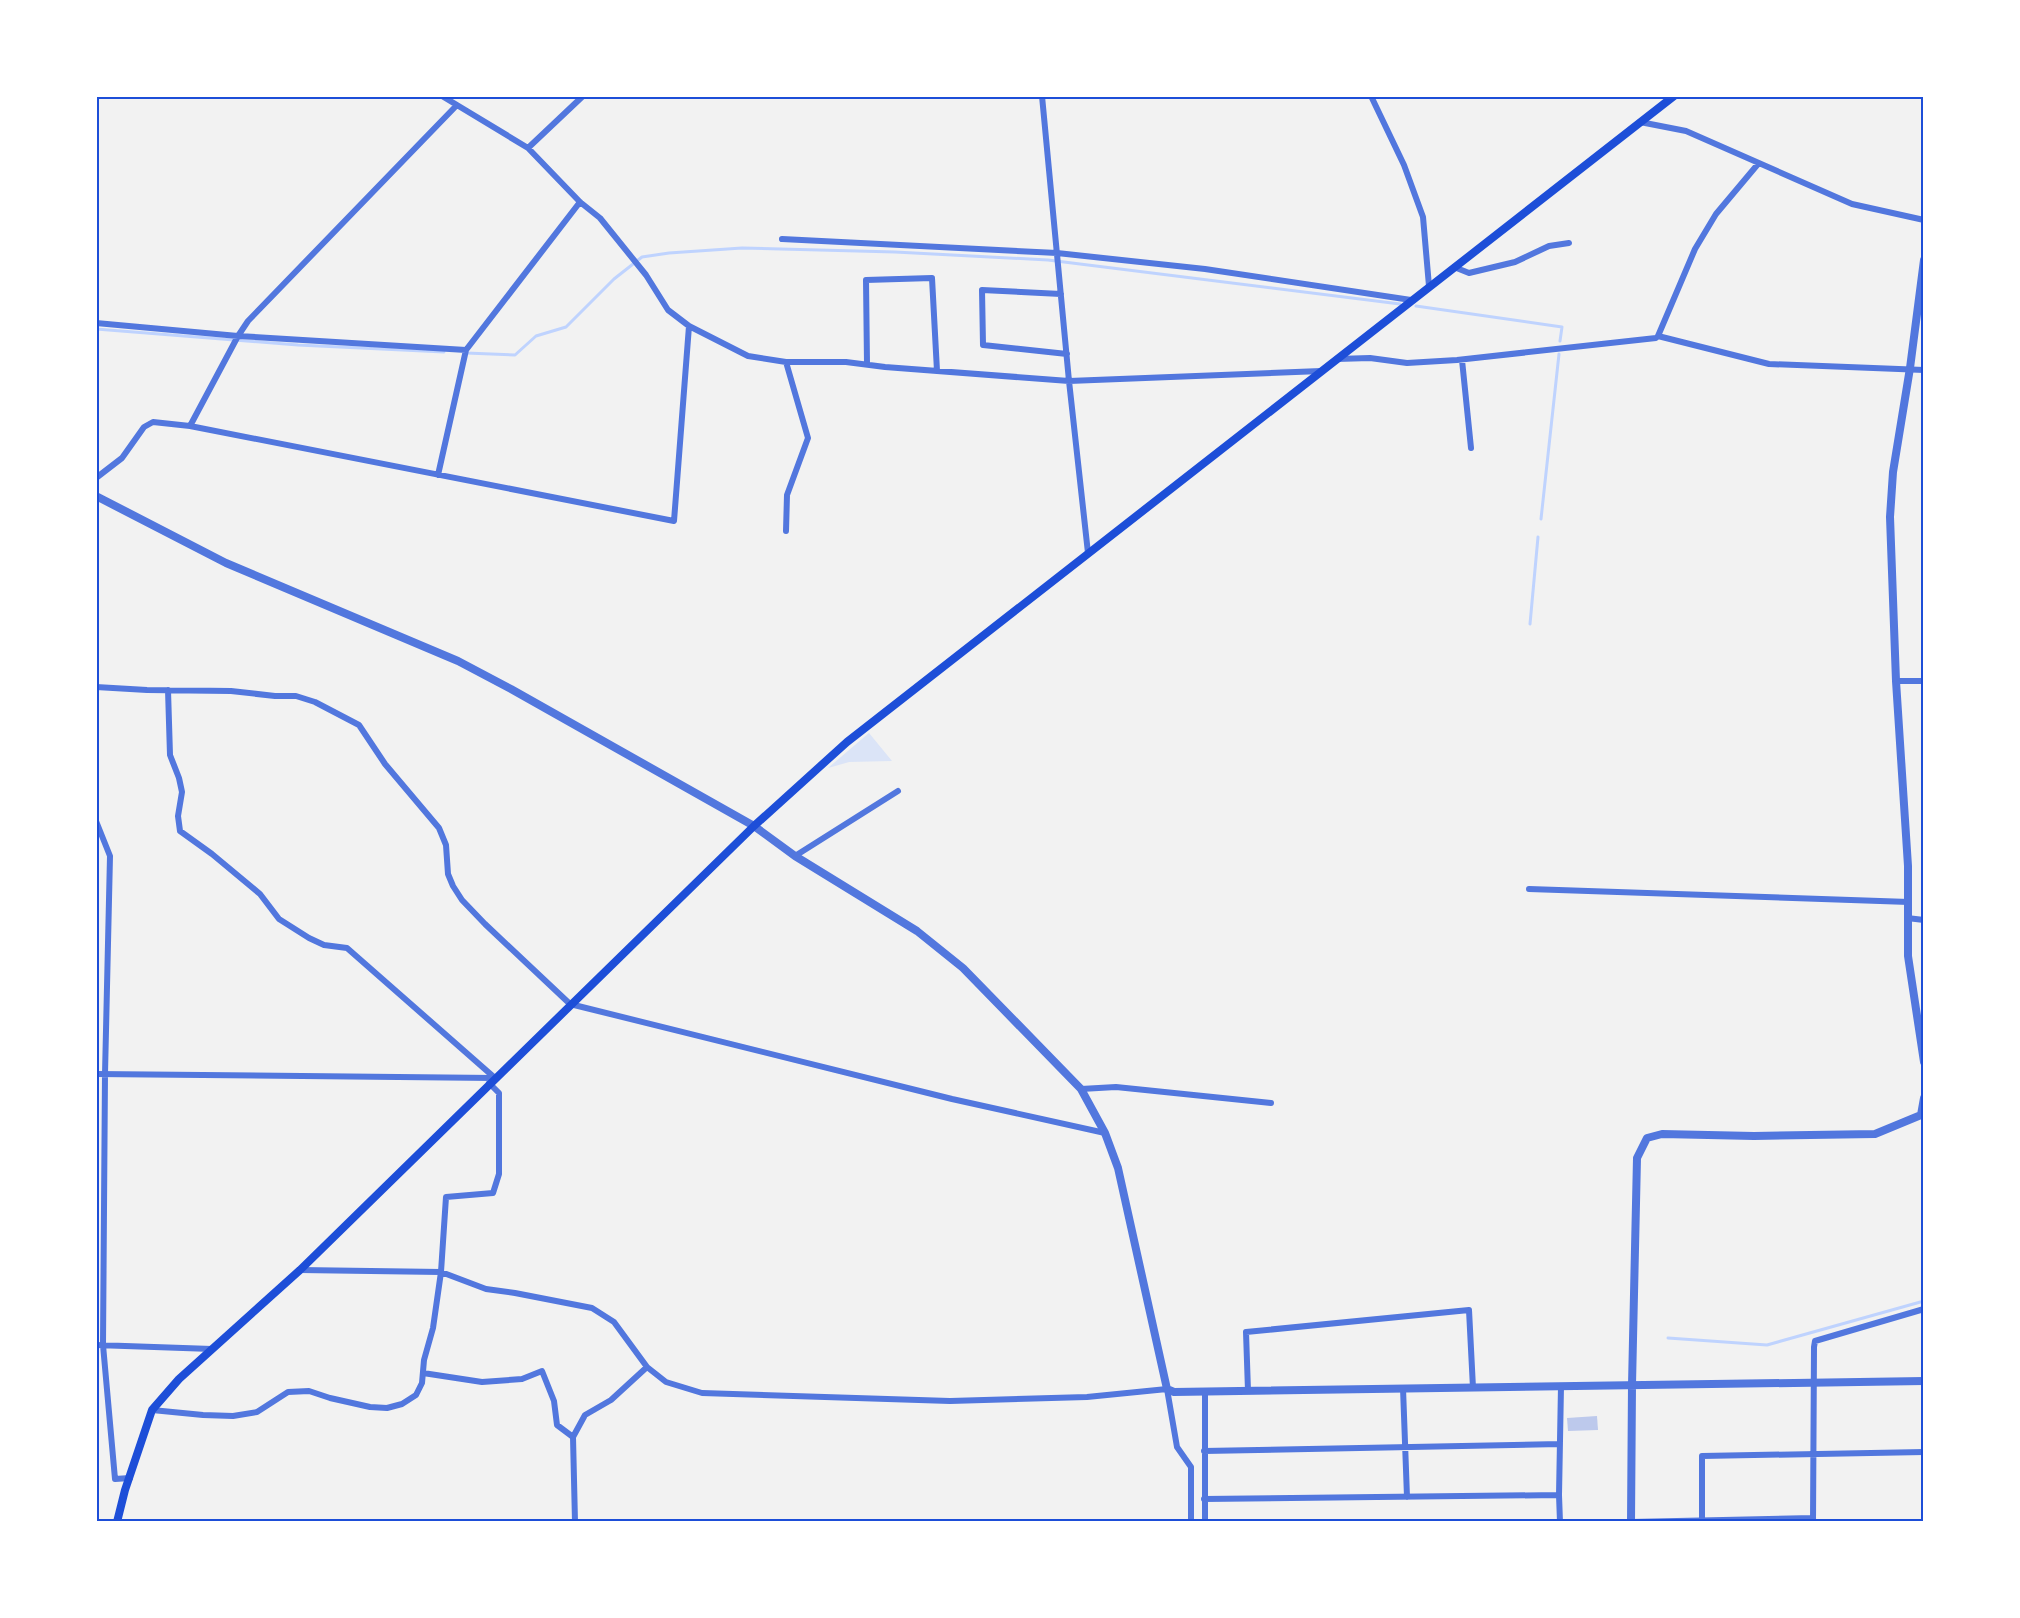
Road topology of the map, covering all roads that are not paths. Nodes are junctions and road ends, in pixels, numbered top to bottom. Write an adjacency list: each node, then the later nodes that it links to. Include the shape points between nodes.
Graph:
1 (442, 96): 6 (street)
2 (583, 96): 8 (street)
3 (1042, 96): 14 (street)
4 (1371, 96): 17 (street, via 1404,165 1423,217)
5 (1674, 96): 7 (main road)
6 (456, 105): 8 (street); 22 (street, via 256,312)
7 (1640, 122): 9 (street, via 1686,131); 16 (main road)
8 (528, 148): 10 (street)
9 (1758, 164): 11 (street, via 1852,204); 23 (street, via 1716,214 1695,249)
10 (580, 202): 21 (street, via 600,218 646,275 668,310); 24 (street)
11 (1924, 220)
12 (782, 239): 14 (street)
13 (1569, 243): 16 (street, via 1469,273)
14 (1058, 253): 18 (street); 19 (street, via 1205,269)
15 (1924, 260): 30 (street)
16 (1454, 267): 17 (main road)
17 (1429, 286): 19 (main road)
18 (1061, 294): 25 (street); 25 (street, via 982,290 983,345)
19 (1411, 300): 26 (main road)
20 (96, 322): 22 (street)
21 (689, 326): 28 (street, via 748,356); 37 (street, via 674,521)
22 (238, 336): 24 (street); 35 (street)
23 (1658, 336): 27 (street); 30 (street, via 1769,364)
24 (466, 350): 37 (street)
25 (1067, 354): 34 (street)
26 (1337, 359): 27 (street, via 1407,363); 33 (main road)
27 (1462, 360): 36 (street)
28 (786, 362): 29 (street); 40 (street, via 808,438 787,495)
29 (867, 364): 32 (street); 32 (street, via 866,280 932,278)
30 (1910, 368): 31 (street); 42 (street, via 1890,517)
31 (1924, 370)
32 (937, 371): 34 (street)
33 (1321, 371): 34 (street); 41 (main road)
34 (1069, 381): 41 (street)
35 (190, 426): 37 (street); 38 (street, via 153,422 122,458)
36 (1471, 448)
37 (438, 475)
38 (96, 478)
39 (96, 496): 48 (street, via 226,563 458,661)
40 (786, 531)
41 (1088, 553): 48 (main road, via 847,742)
42 (1896, 681): 43 (street); 51 (street)
43 (1924, 681)
44 (96, 687): 45 (street)
45 (168, 690): 54 (street, via 296,696 359,725 385,764 439,828 446,846 448,874 462,900); 58 (street, via 170,755 182,792 180,831 260,894 279,919 324,945 347,948)
46 (898, 791): 49 (street)
47 (96, 821): 57 (street, via 110,856)
48 (754, 826): 49 (street); 54 (main road)
49 (795, 856): 59 (street, via 917,931 963,968)
50 (1529, 889): 51 (street)
51 (1909, 902): 52 (street)
52 (1907, 918): 53 (street); 55 (street, via 1908,956)
53 (1924, 920)
54 (570, 1004): 58 (main road); 62 (street)
55 (1924, 1062)
56 (96, 1074): 57 (street)
57 (105, 1074): 58 (street); 66 (street)
58 (492, 1081): 63 (main road); 64 (street, via 499,1093 499,1174 493,1193 446,1197)
59 (1081, 1089): 61 (street, via 1116,1087); 62 (street)
60 (1924, 1098): 72 (street, via 1921,1115 1875,1134 1662,1134 1647,1138 1637,1158)
61 (1271, 1103)
62 (1105, 1133): 76 (street, via 1118,1168)
63 (300, 1270): 64 (street); 67 (main road)
64 (441, 1272): 68 (street, via 486,1289 592,1308 614,1322); 69 (street)
65 (1924, 1309): 71 (street, via 1815,1341)
66 (100, 1345): 67 (street); 86 (street, via 115,1479)
67 (212, 1349): 79 (main road, via 178,1379)
68 (647, 1367): 76 (street, via 666,1382 702,1393 950,1401 1087,1397); 80 (street, via 611,1400 585,1415)
69 (423, 1372): 79 (street, via 416,1395 387,1408 309,1391 288,1392 257,1412 233,1416); 80 (street, via 482,1382 522,1379 542,1371 554,1401 557,1425)
70 (1924, 1381): 71 (street)
71 (1814, 1383): 72 (street); 85 (street)
72 (1632, 1385): 73 (street); 96 (street)
73 (1561, 1386): 75 (street); 81 (street)
74 (1403, 1388): 75 (street); 77 (street); 82 (street)
75 (1473, 1388): 77 (street, via 1469,1310 1246,1332)
76 (1167, 1389): 78 (street); 93 (street, via 1177,1447 1191,1467)
77 (1248, 1391): 78 (street)
78 (1205, 1392): 83 (street)
79 (152, 1410): 86 (main road)
80 (573, 1437): 92 (street)
81 (1560, 1444): 82 (street); 87 (street)
82 (1406, 1447): 83 (street); 88 (street)
83 (1204, 1451): 89 (street)
84 (1924, 1452): 85 (street)
85 (1815, 1454): 90 (street); 97 (street, via 1702,1456)
86 (130, 1478): 91 (main road)
87 (1559, 1495): 88 (street); 95 (street)
88 (1407, 1497): 89 (street)
89 (1204, 1499): 94 (street)
90 (1813, 1520): 97 (street)
91 (117, 1522)
92 (574, 1522)
93 (1191, 1522)
94 (1205, 1522)
95 (1560, 1522)
96 (1631, 1522): 97 (street)
97 (1702, 1522)

